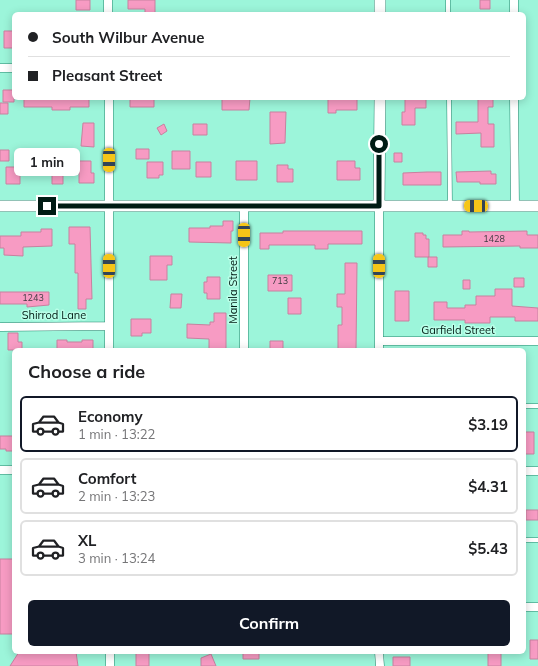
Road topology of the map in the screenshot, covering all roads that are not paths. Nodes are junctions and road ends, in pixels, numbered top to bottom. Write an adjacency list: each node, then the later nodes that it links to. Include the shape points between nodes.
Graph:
1 (108, 0): 5 (street)
2 (380, 0): 6 (main road)
3 (448, 0): 7 (lane)
4 (514, 0): 8 (street)
5 (108, 12)
6 (380, 12)
7 (448, 12)
8 (514, 12)
9 (0, 68): 10 (street)
10 (12, 68)
11 (108, 100): 16 (street)
12 (380, 100): 18 (main road)
13 (449, 100): 19 (lane)
14 (514, 100): 20 (street)
15 (0, 206): 16 (main road)
16 (109, 206): 17 (main road); 23 (street)
17 (244, 206): 18 (main road); 27 (street, Manila Street)
18 (379, 206): 19 (main road); 25 (street)
19 (450, 206): 20 (main road)
20 (515, 206): 21 (main road)
21 (538, 206)
22 (0, 326): 23 (street, Shirrod Lane)
23 (109, 326): 26 (street)
24 (538, 340): 25 (street, Garfield Street)
25 (379, 341): 28 (street)
26 (109, 348)
27 (244, 348)
28 (379, 348)
29 (526, 406): 30 (lane)
30 (538, 406)
31 (0, 470): 32 (street)
32 (12, 470)
33 (526, 471): 34 (street)
34 (538, 471)
35 (526, 540): 36 (lane)
36 (538, 540)
37 (526, 607): 38 (street)
38 (538, 607)
39 (110, 654): 41 (street)
40 (379, 654): 42 (street)
41 (110, 666)
42 (380, 666)

